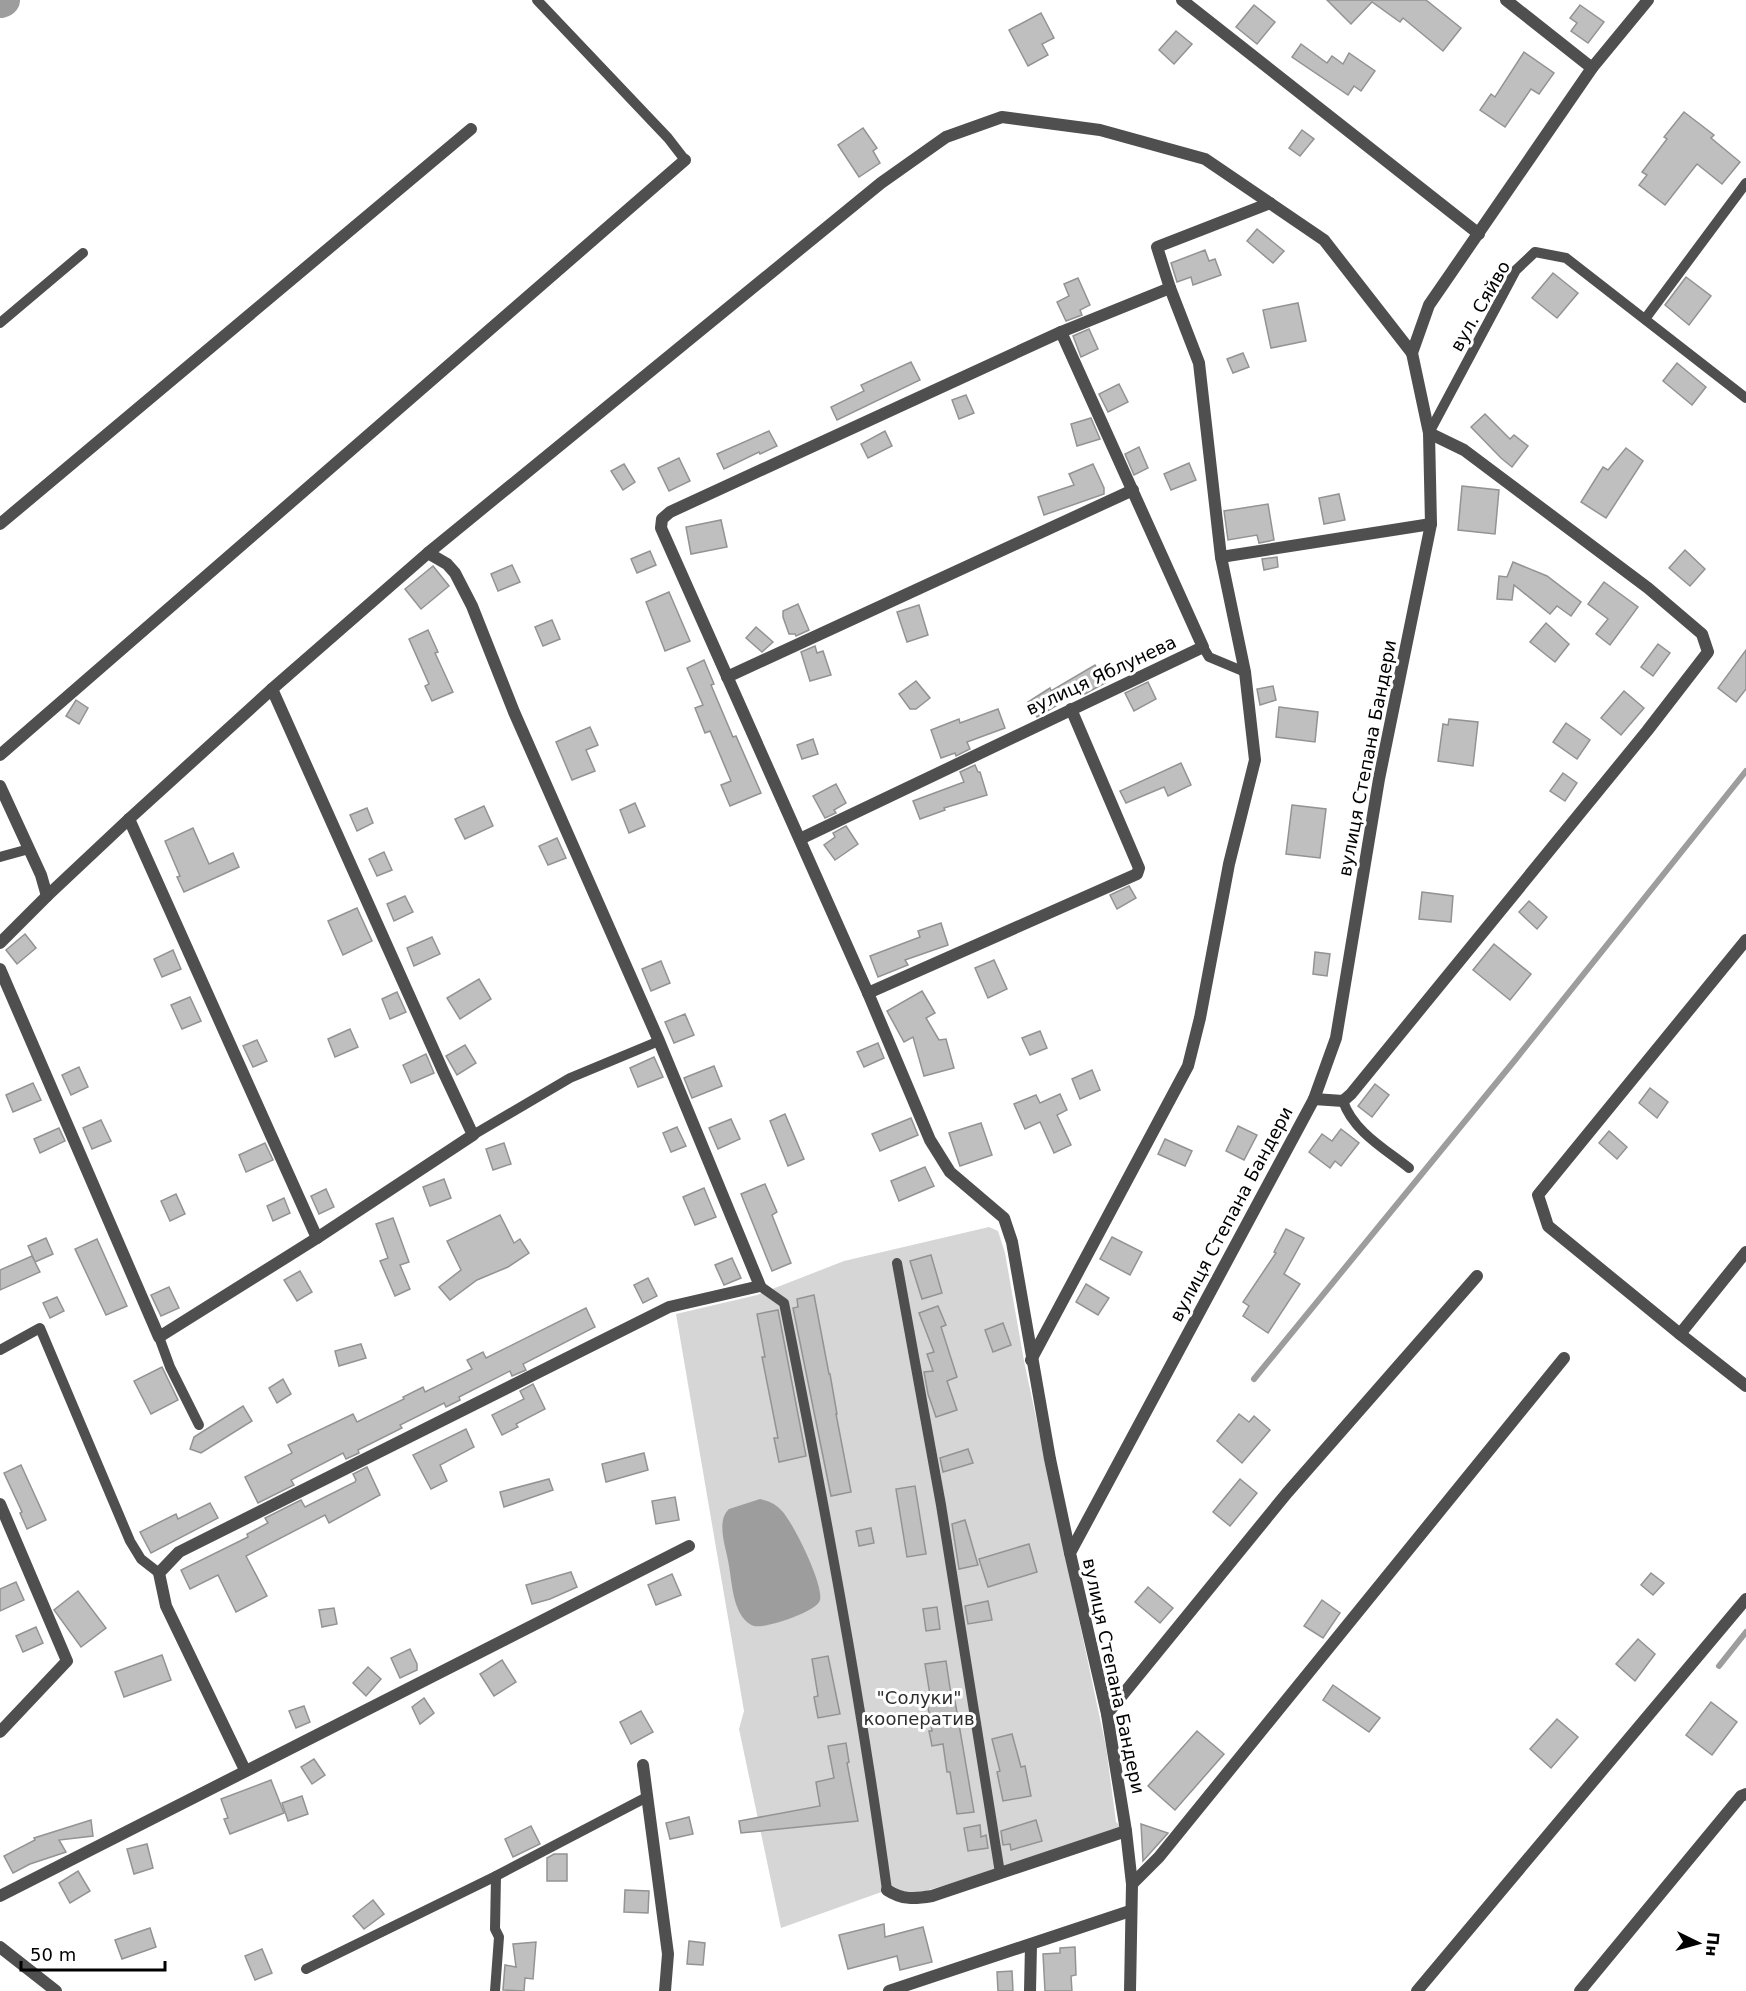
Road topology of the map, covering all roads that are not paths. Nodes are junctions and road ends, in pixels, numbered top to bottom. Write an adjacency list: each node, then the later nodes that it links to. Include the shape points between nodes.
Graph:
1 (537, 0): 7 (lane)
2 (1182, 0): 10 (street)
3 (1506, 0): 5 (street)
4 (1648, 0): 5 (street)
5 (1592, 68): 10 (street)
6 (471, 129): 20 (street)
7 (686, 160): 29 (street)
8 (1746, 183): 13 (lane)
9 (1270, 203): 12 (street, via 1157,248); 16 (street, via 1324,240); 22 (street, via 1205,159 1100,130 1002,117 946,137 881,183)
10 (1479, 234): 16 (street, via 1429,305)
11 (82, 253): 14 (lane)
12 (1170, 288): 15 (street); 23 (street, via 1199,363)
13 (1645, 319): 17 (lane, вул. Сяйво); 18 (lane, вул. Сяйво, via 1566,258 1535,252 1516,270)
14 (0, 323)
15 (1061, 332): 19 (street, вулиця Яблунева); 26 (street, via 662,519 661,528)
16 (1412, 353): 18 (street, вулиця Степана Бандери)
17 (1746, 398)
18 (1429, 433): 21 (street, вулиця Степана Бандери); 42 (street, via 1464,450 1648,588 1702,634 1708,652 1378,1063)
19 (1133, 490): 24 (street, вулиця Яблунева); 26 (street)
20 (0, 524)
21 (1431, 524): 23 (street); 41 (street, вулиця Степана Бандери, via 1379,779 1336,1038)
22 (428, 553): 27 (street); 40 (street, via 447,564 463,586 514,712)
23 (1221, 557): 25 (street)
24 (1203, 647): 25 (lane, via 1209,657); 28 (street, вулиця Яблунева)
25 (1245, 672): 54 (street, via 1255,760 1229,864 1188,1066)
26 (727, 677): 32 (street)
27 (272, 689): 31 (street); 43 (street)
28 (1071, 709): 32 (street, вулиця Яблунева); 39 (street, via 1139,868 1137,874)
29 (0, 755)
30 (0, 786): 33 (street)
31 (129, 819): 35 (street); 45 (street)
32 (800, 839): 39 (street)
33 (29, 849): 34 (lane); 35 (street)
34 (0, 857)
35 (46, 896): 37 (street)
36 (1746, 940): 50 (street, via 1538,1195 1548,1227)
37 (0, 943)
38 (0, 969): 51 (street)
39 (868, 993): 54 (street, via 930,1140 950,1172 1004,1218 1012,1242)
40 (659, 1041): 43 (lane, via 570,1078); 49 (street)
41 (1314, 1099): 42 (street); 59 (street, вулиця Степана Бандери)
42 (1343, 1101): 44 (lane, via 1346,1111 1366,1135)
43 (473, 1135): 45 (street)
44 (1409, 1168)
45 (317, 1238): 51 (street)
46 (1746, 1252): 50 (street)
47 (897, 1263): 69 (lane, via 943,1516)
48 (1477, 1276): 62 (street, via 1287,1493)
49 (760, 1286): 60 (street, via 669,1308 179,1552); 72 (lane, via 784,1303 827,1524)
50 (1680, 1334): 55 (street)
51 (159, 1338): 56 (lane)
52 (0, 1350): 60 (lane, via 40,1328 130,1541 141,1559)
53 (1564, 1358): 71 (street, via 1159,1857)
54 (1031, 1360): 59 (street)
55 (1746, 1386)
56 (199, 1425)
57 (0, 1504): 63 (street, via 67,1660)
58 (689, 1546): 65 (street)
59 (1070, 1553): 62 (street, вулиця Степана Бандери)
60 (159, 1573): 65 (street, via 166,1606)
61 (1746, 1599): 84 (street)
62 (1107, 1714): 68 (street, вулиця Степана Бандери)
63 (0, 1732)
64 (644, 1765): 67 (street)
65 (245, 1770): 73 (street)
66 (1746, 1794): 85 (street)
67 (647, 1797): 70 (lane); 80 (street, via 668,1954)
68 (1126, 1831): 69 (street); 71 (street, вулиця Степана Бандери)
69 (1000, 1873): 72 (street, via 921,1898 897,1896)
70 (496, 1876): 77 (lane); 79 (lane, via 495,1929 500,1937)
71 (1132, 1884): 74 (street, вулиця Степана Бандери)
72 (887, 1890)
73 (0, 1896)
74 (1130, 1911): 75 (street); 83 (street, вулиця Степана Бандери)
75 (1031, 1945): 81 (street); 82 (street)
76 (0, 1947): 78 (street)
77 (306, 1969)
78 (56, 1991)
79 (495, 1991)
80 (664, 1991)
81 (889, 1991)
82 (1030, 1991)
83 (1130, 1991)
84 (1417, 1991)
85 (1580, 1991)

